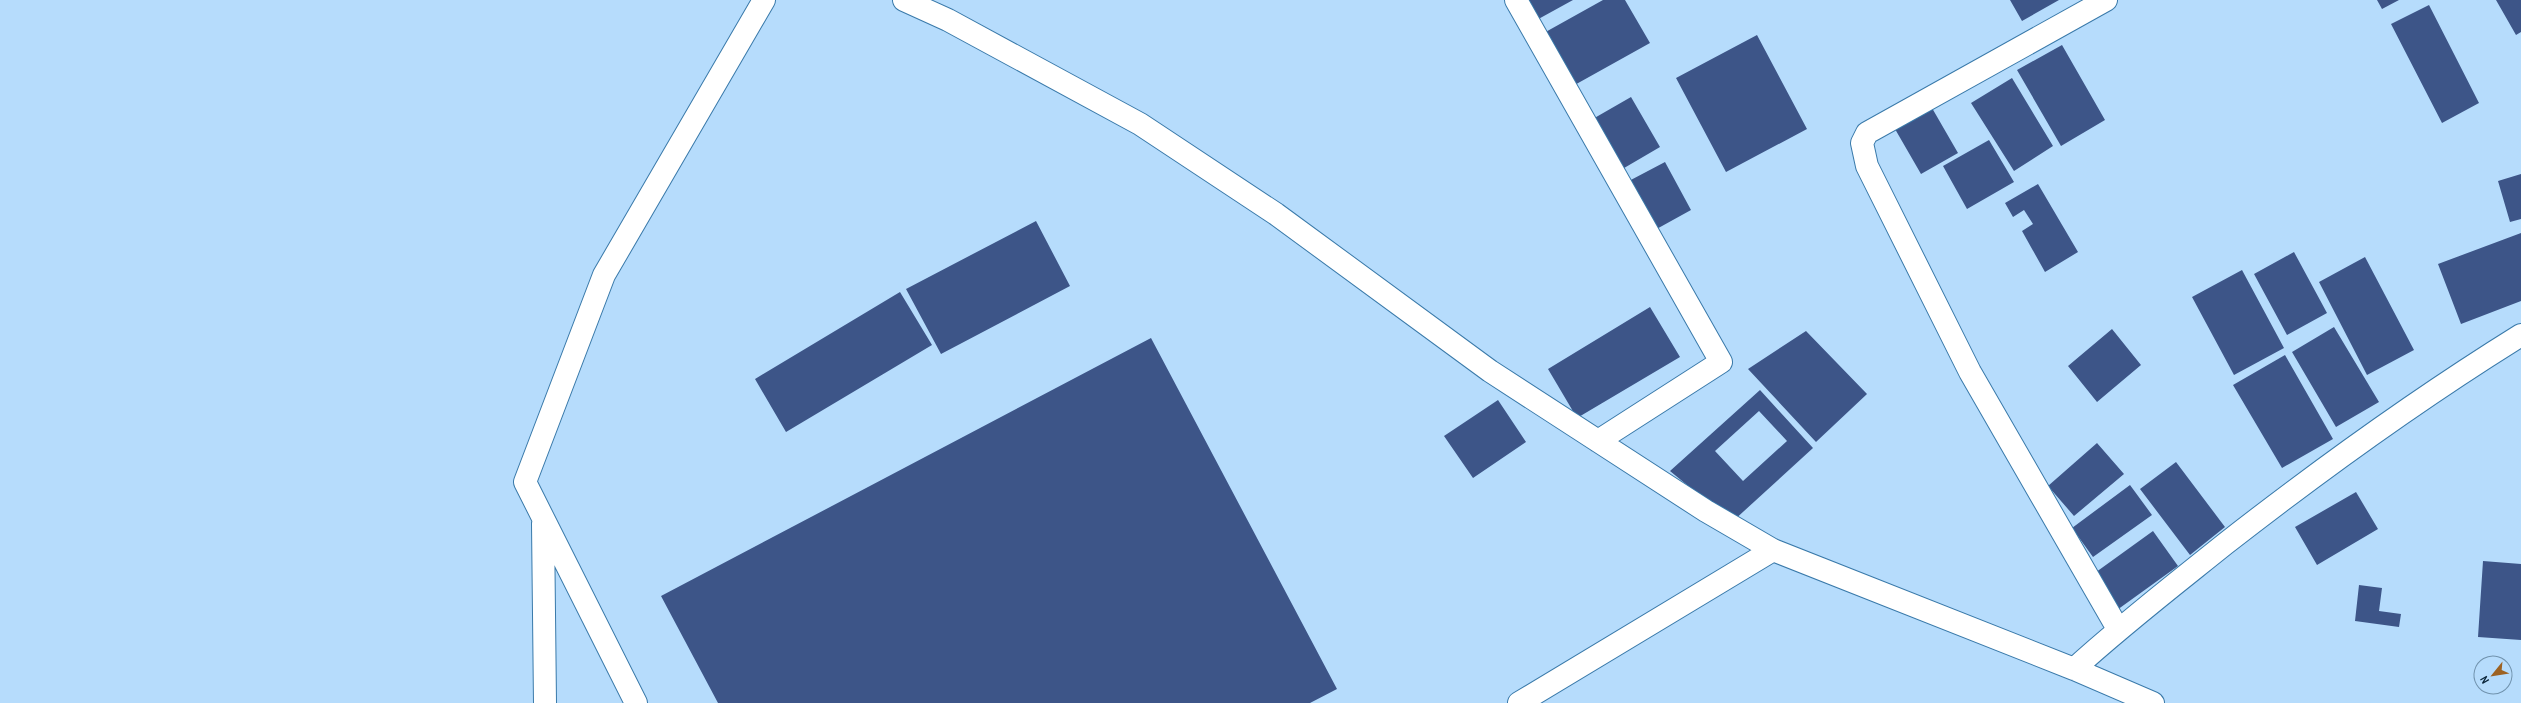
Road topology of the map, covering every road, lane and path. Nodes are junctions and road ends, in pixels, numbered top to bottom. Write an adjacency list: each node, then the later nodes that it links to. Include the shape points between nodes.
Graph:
1 (764, 0): 7 (street, via 604,275 525,482)
2 (904, 0): 6 (street, via 948,20 1140,124 1276,214 1490,371)
3 (1516, 0): 6 (street, via 1720,362)
4 (2106, 0): 9 (street, via 1867,133 1862,143 1867,166 1954,342)
5 (2521, 335): 9 (street, via 2392,418 2319,471)
6 (1598, 441): 8 (street, via 1706,511)
7 (543, 518): 11 (street); 12 (street)
8 (1774, 550): 10 (street); 13 (street)
9 (2118, 629): 10 (street)
10 (2074, 669): 14 (street)
11 (545, 703)
12 (636, 703)
13 (1519, 703)
14 (2154, 703)

